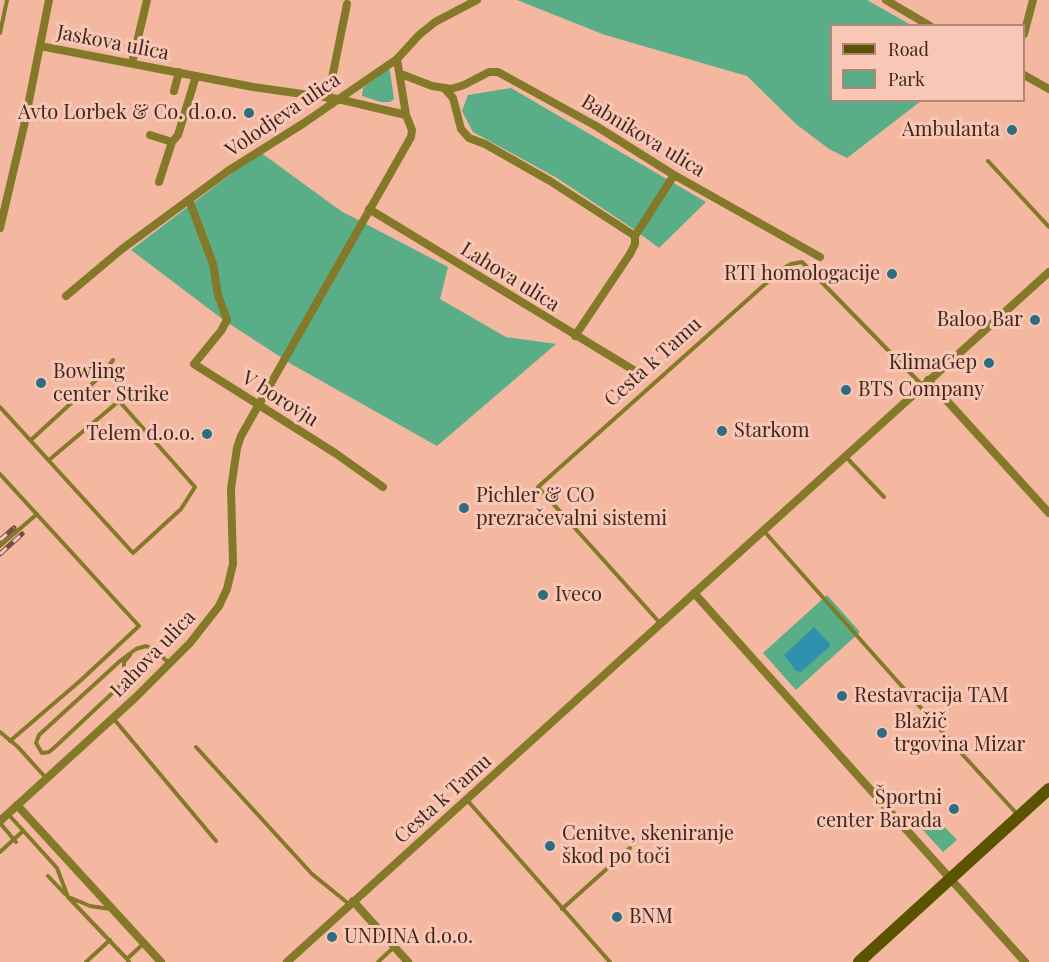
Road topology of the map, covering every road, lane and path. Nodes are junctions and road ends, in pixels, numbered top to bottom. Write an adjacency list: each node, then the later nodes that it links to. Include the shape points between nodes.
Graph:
1 (7, 0): 10 (lane)
2 (49, 0): 11 (street)
3 (147, 0): 13 (street)
4 (477, 0): 12 (street, Volodjeva ulica, via 435,22)
5 (886, 0): 8 (street)
6 (1033, 0): 9 (street)
7 (347, 4): 21 (street)
8 (927, 24)
9 (1025, 27)
10 (0, 33)
11 (40, 46): 13 (street, Jaskova ulica); 30 (street)
12 (397, 59): 15 (street); 21 (street, Volodjeva ulica)
13 (132, 63): 14 (street, Jaskova ulica)
14 (179, 72): 16 (street, Jaskova ulica); 20 (street, Jaskova ulica)
15 (401, 74): 18 (street); 22 (street)
16 (196, 76): 21 (street, Jaskova ulica); 24 (street, via 178,135)
17 (1025, 76): 19 (street)
18 (444, 88): 26 (street, Babnikova ulica, via 458,87 489,72 498,72); 32 (street, via 453,98 461,129 469,138 550,181)
19 (1049, 89)
20 (174, 91)
21 (333, 98): 22 (street, Jaskova ulica); 28 (street, Volodjeva ulica)
22 (406, 115): 29 (street, Lahova ulica, via 411,137)
23 (150, 135): 24 (street)
24 (172, 142): 27 (street)
25 (988, 161): 31 (lane)
26 (674, 175): 32 (street); 33 (street, Babnikova ulica)
27 (159, 182)
28 (189, 200): 35 (street, Volodjeva ulica); 40 (street, V borovju, via 213,264 227,320 194,364)
29 (369, 209): 36 (street, Lahova ulica); 40 (street, Lahova ulica)
30 (0, 225)
31 (1049, 227)
32 (635, 236): 36 (street, via 630,254)
33 (820, 257)
34 (1049, 272): 39 (street, Cesta k Tamu)
35 (66, 296)
36 (575, 336): 38 (street, Lahova ulica)
37 (114, 360): 42 (lane)
38 (635, 371)
39 (925, 383): 43 (street, Cesta k Tamu); 48 (street, Cesta k Tamu); 53 (lane, Cesta k Tamu, via 802,262 791,264 538,487)
40 (258, 403): 46 (street, V borovju); 55 (street, Lahova ulica, via 241,436 232,472 234,553 227,589 207,622)
41 (0, 407): 42 (lane)
42 (31, 440): 44 (lane)
43 (844, 456): 47 (lane); 50 (street, Cesta k Tamu)
44 (49, 460): 44 (lane, via 133,553 181,509 195,487 118,401)
45 (0, 474): 49 (lane)
46 (383, 487)
47 (884, 497)
48 (1049, 513)
49 (37, 514): 51 (lane); 58 (lane, via 139,626)
50 (763, 529): 52 (street, Cesta k Tamu); 65 (lane)
51 (0, 546)
52 (694, 593): 53 (street, Cesta k Tamu); 73 (street)
53 (661, 624): 62 (street, Cesta k Tamu)
54 (130, 655): 54 (lane, via 39,735 36,743 42,753 55,747 121,685 124,662); 55 (lane, via 147,646)
55 (170, 663): 56 (street, Lahova ulica)
56 (113, 718): 60 (street, Lahova ulica); 69 (lane)
57 (0, 732): 58 (lane)
58 (10, 741): 60 (lane)
59 (196, 747): 75 (lane, via 312,874)
60 (47, 778): 63 (street, Lahova ulica)
61 (1049, 789): 65 (street)
62 (467, 800): 75 (street, Cesta k Tamu); 77 (lane)
63 (17, 805): 64 (street, Lahova ulica); 76 (street)
64 (8, 814): 66 (street, Lahova ulica); 67 (lane)
65 (1020, 816): 73 (street)
66 (0, 822): 68 (lane)
67 (23, 831): 68 (lane); 74 (lane, via 57,868)
68 (15, 840): 71 (lane)
69 (216, 841)
70 (630, 849): 77 (lane)
71 (0, 852)
72 (48, 876): 74 (lane)
73 (950, 880): 88 (street); 89 (street)
74 (68, 897): 76 (lane); 78 (lane)
75 (352, 903): 80 (street); 84 (street, Cesta k Tamu)
76 (111, 909): 79 (street)
77 (562, 909): 87 (lane)
78 (110, 940): 81 (lane); 82 (lane)
79 (143, 943): 81 (lane); 83 (street)
80 (394, 947): 85 (lane); 86 (street)
81 (128, 961)
82 (86, 962)
83 (161, 962)
84 (287, 962)
85 (378, 962)
86 (408, 962)
87 (610, 962)
88 (859, 962)
89 (1025, 962)

